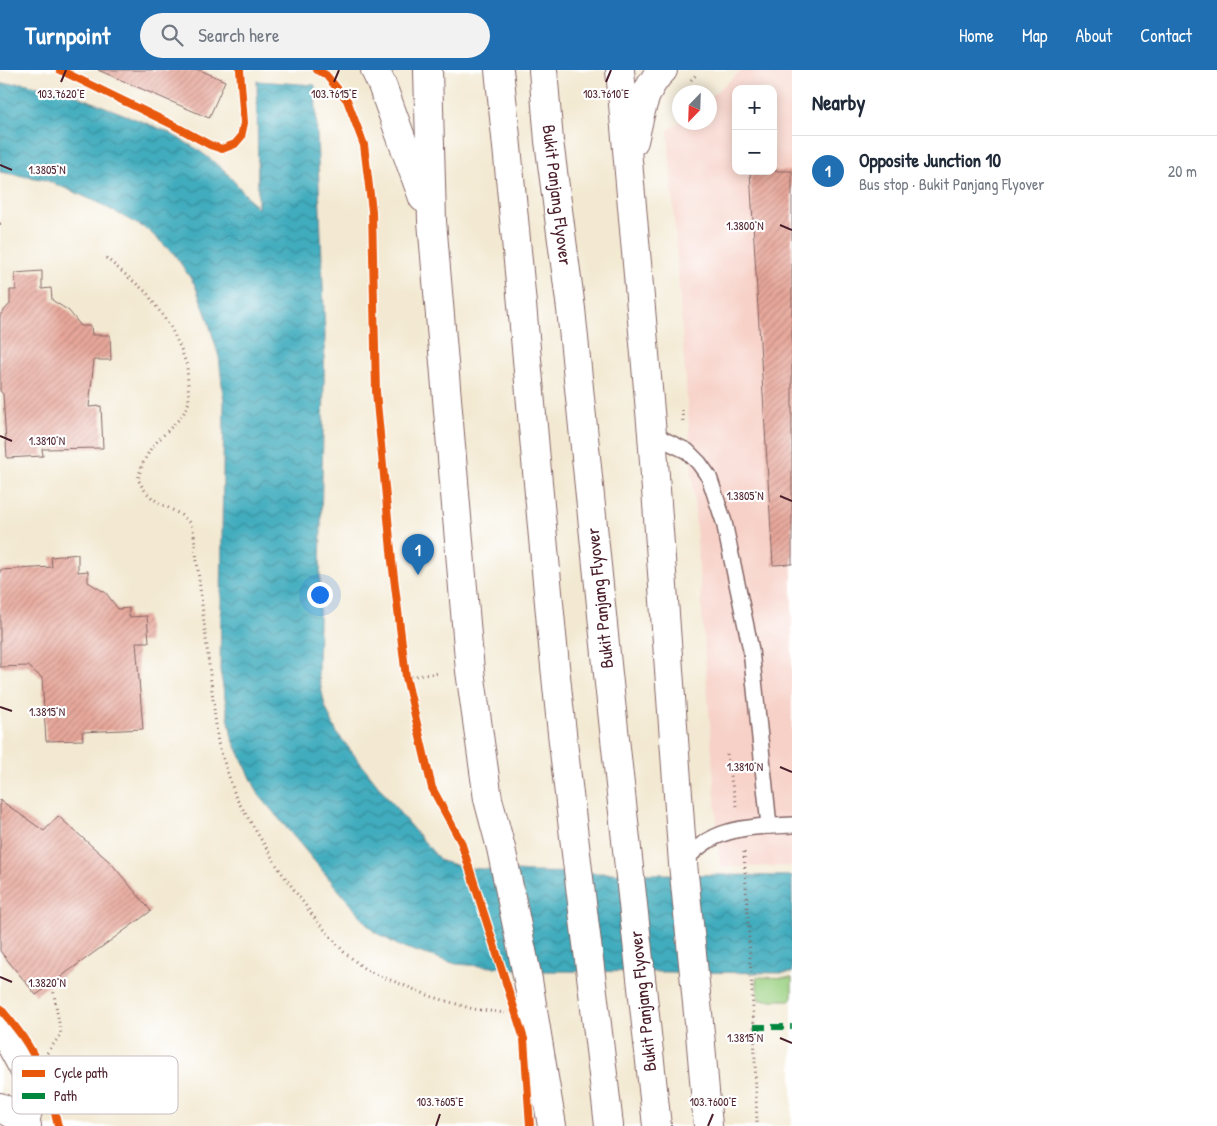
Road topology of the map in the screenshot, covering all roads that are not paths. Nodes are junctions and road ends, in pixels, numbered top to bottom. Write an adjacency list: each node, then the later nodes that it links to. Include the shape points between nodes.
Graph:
1 (375, 70): 8 (main road)
2 (428, 70): 8 (main road)
3 (499, 70): 19 (main road, via 557,679)
4 (543, 70): 20 (main road, Bukit Panjang Flyover)
5 (620, 70): 7 (main road)
6 (662, 70): 7 (main road, via 644,98)
7 (629, 167): 9 (main road)
8 (432, 221): 18 (main road, via 470,670 488,799 528,980)
9 (652, 434): 10 (lane, via 686,451 699,463 709,477 724,522 751,650); 12 (main road)
10 (770, 826): 11 (lane); 12 (lane, via 742,828 713,838 692,852)
11 (792, 826)
12 (684, 867): 21 (main road)
13 (0, 1028): 14 (main road)
14 (16, 1056)
15 (12, 1102): 16 (lane)
16 (0, 1107): 17 (main road)
17 (26, 1123)
18 (552, 1126)
19 (609, 1126)
20 (657, 1126)
21 (708, 1126)

